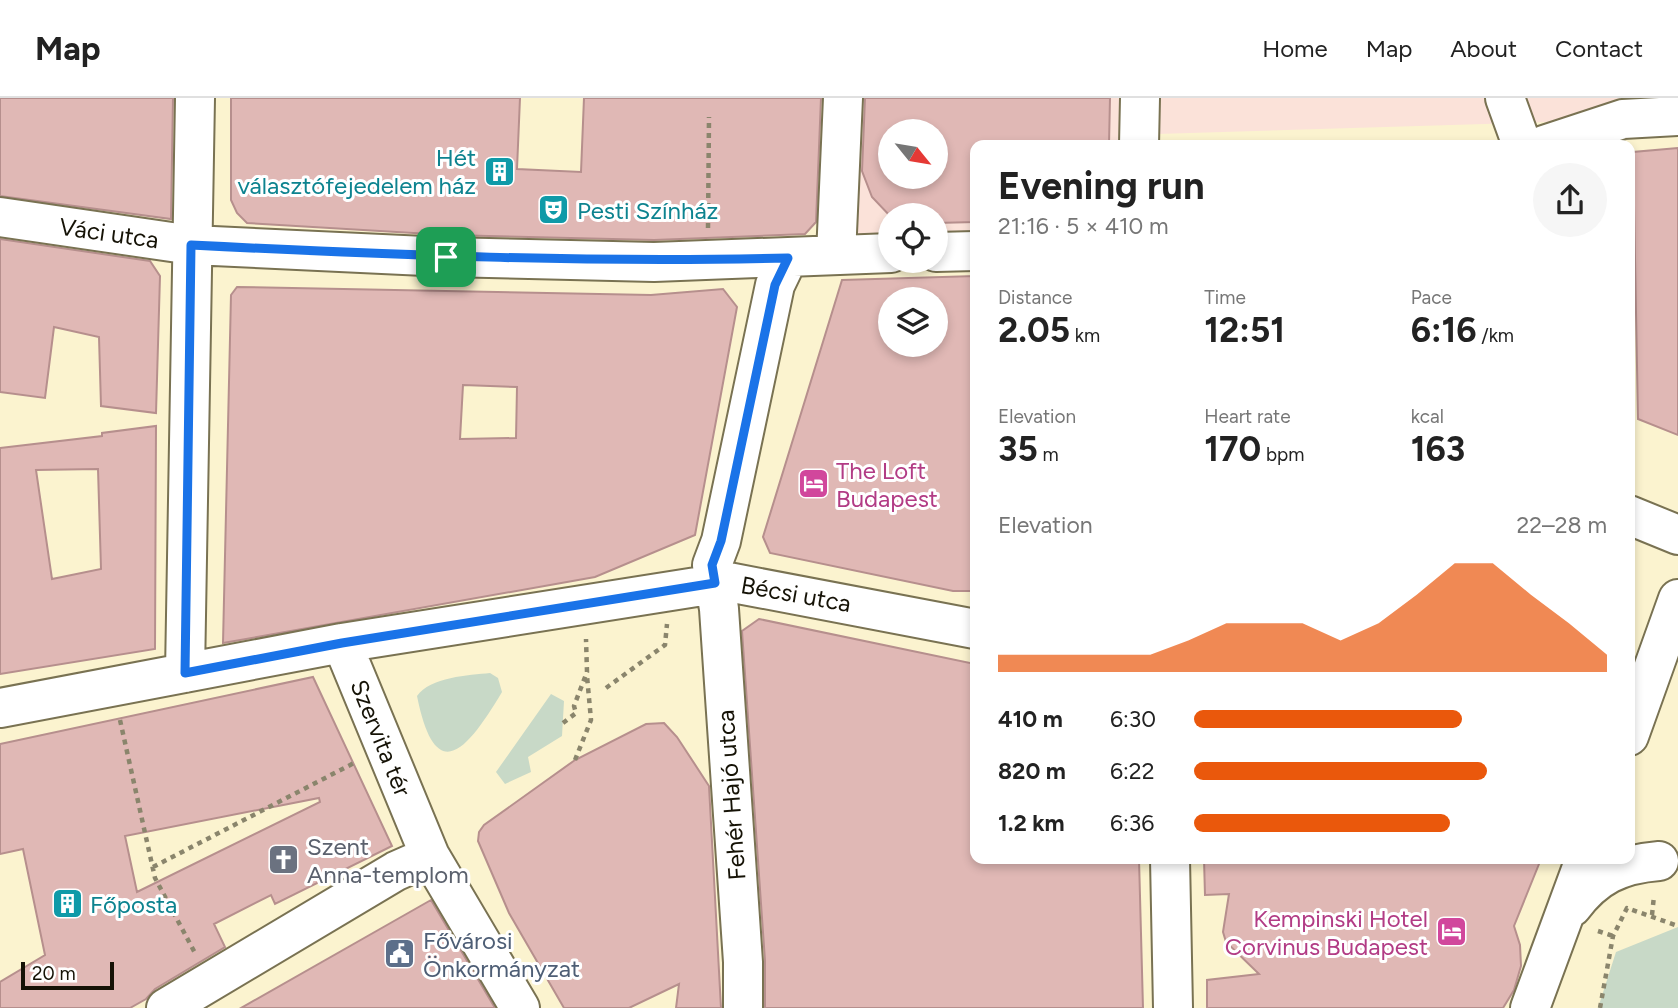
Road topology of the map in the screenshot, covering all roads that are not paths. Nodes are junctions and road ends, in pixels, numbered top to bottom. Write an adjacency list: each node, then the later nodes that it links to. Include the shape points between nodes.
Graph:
1 (195, 98): 10 (street)
2 (843, 98): 14 (street)
3 (1505, 98): 7 (street)
4 (1140, 102): 6 (street)
5 (1678, 116): 8 (street, via 1623,119)
6 (1139, 140)
7 (1520, 140)
8 (1559, 140)
9 (0, 217): 10 (street, Váci utca)
10 (191, 245): 15 (street, Váci utca, via 446,257); 23 (street)
11 (970, 251): 12 (street)
12 (948, 252)
13 (878, 253): 14 (street, Váci utca)
14 (836, 255): 15 (street, Váci utca)
15 (788, 258): 18 (street, Fehér Hajó utca, via 775,285 721,541 712,565)
16 (1635, 518): 17 (street)
17 (1678, 536)
18 (715, 583): 20 (street, Bécsi utca); 21 (street, Bécsi utca, via 743,582); 35 (street, Fehér Hajó utca)
19 (1678, 599): 25 (street)
20 (492, 621): 22 (street, Szervita tér)
21 (970, 628)
22 (342, 643): 23 (street); 26 (street, Szervita tér)
23 (185, 673): 24 (street)
24 (0, 708)
25 (1635, 719)
26 (430, 856): 33 (street, via 396,871); 34 (street, Szervita tér)
27 (1655, 860): 28 (street)
28 (1635, 862)
29 (1170, 864): 36 (street)
30 (1583, 864): 32 (street)
31 (1629, 864): 32 (street, via 1585,889)
32 (1563, 920): 37 (street)
33 (166, 1008)
34 (520, 1008)
35 (743, 1008)
36 (1173, 1008)
37 (1530, 1008)

